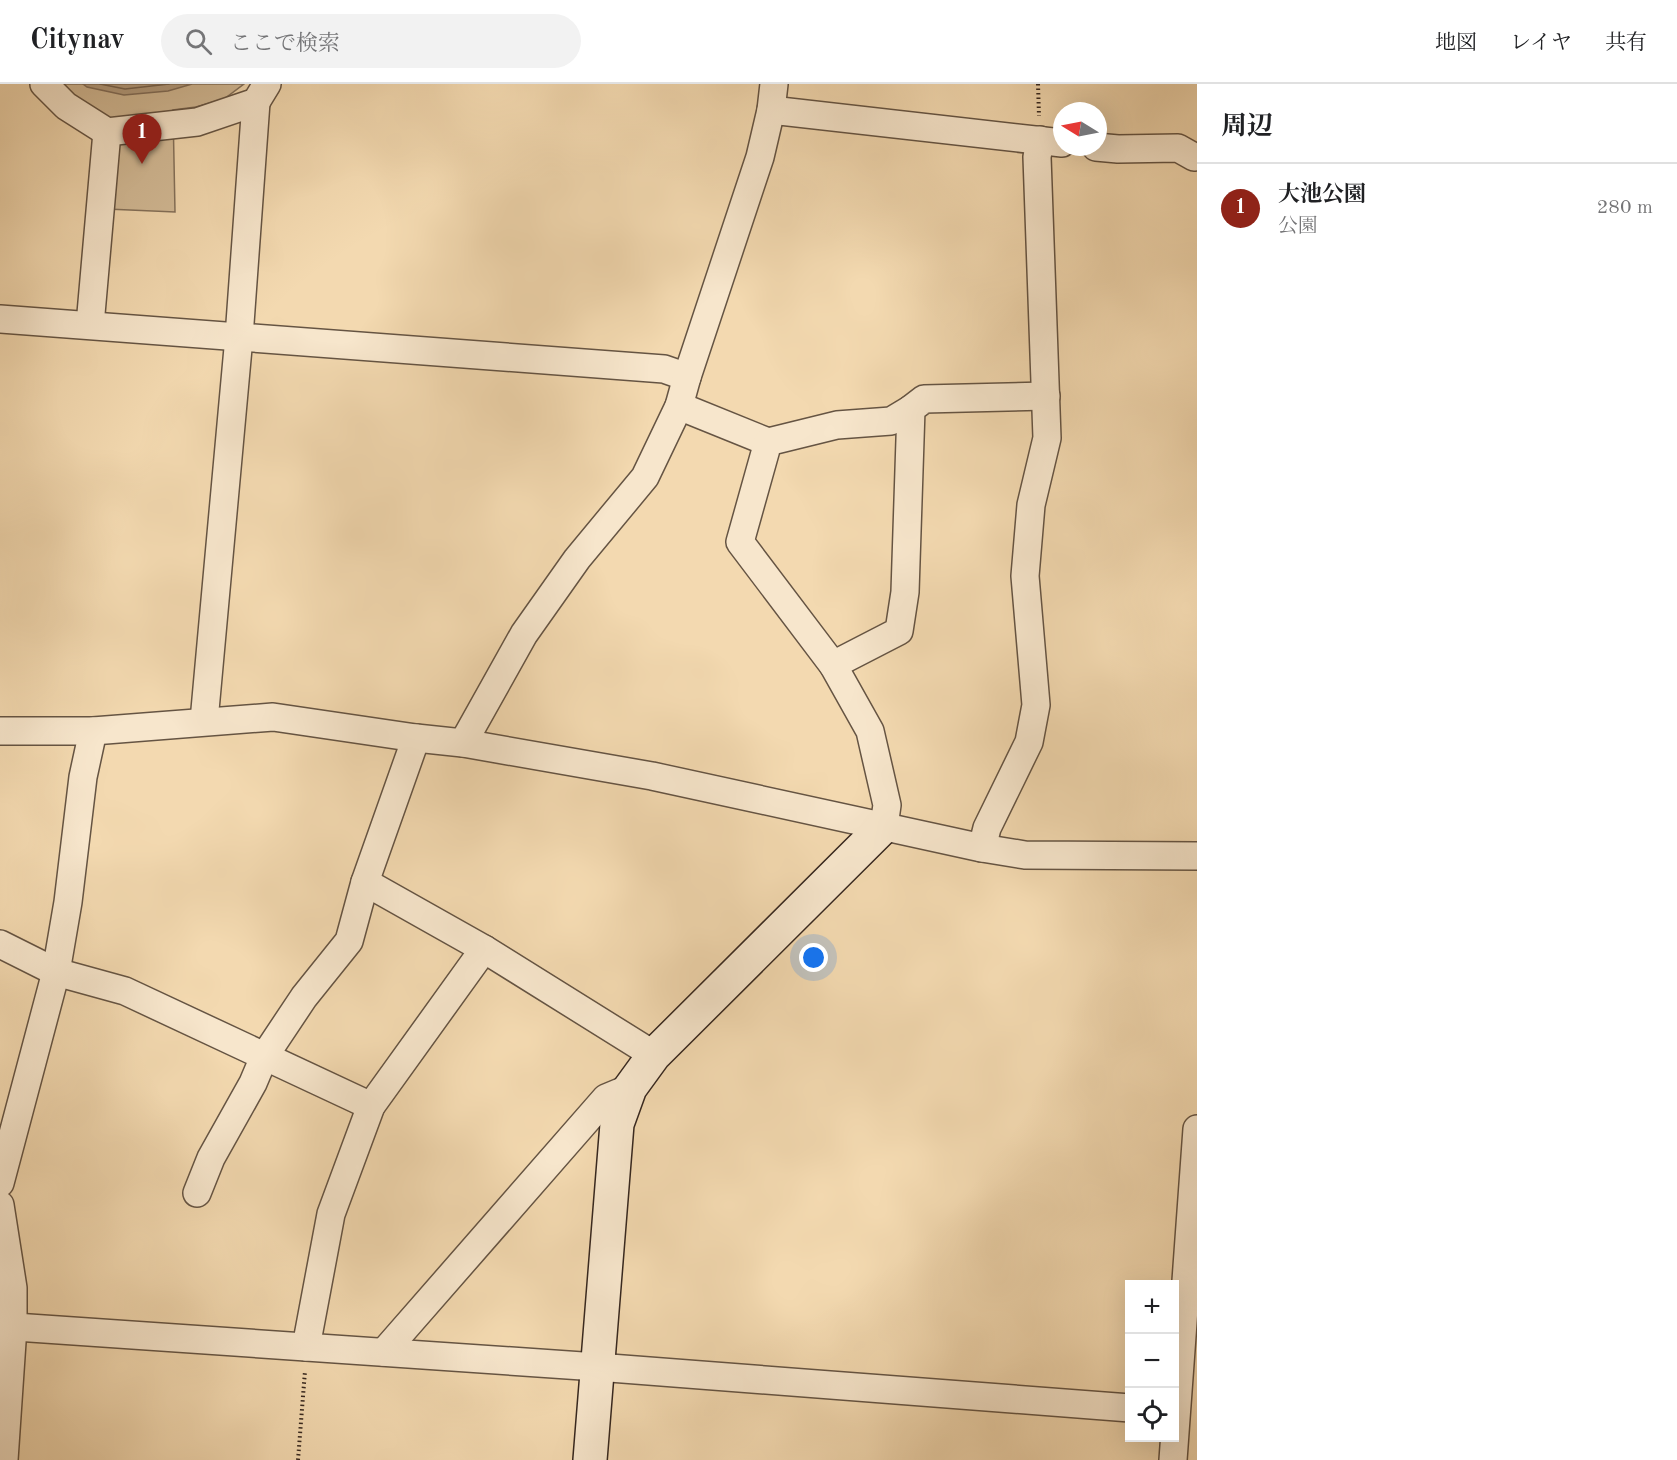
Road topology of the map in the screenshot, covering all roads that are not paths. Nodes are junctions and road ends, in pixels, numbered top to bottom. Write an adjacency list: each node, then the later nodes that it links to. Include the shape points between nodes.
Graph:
1 (44, 84): 4 (street, via 66,106)
2 (262, 93): 4 (street, via 197,122); 10 (street)
3 (772, 97): 5 (street); 11 (street, via 760,157)
4 (107, 132): 9 (street)
5 (1051, 142): 12 (street, via 1038,157)
6 (1107, 148): 7 (street, via 1178,148)
7 (1196, 160)
8 (0, 319): 9 (street)
9 (90, 325): 10 (street)
10 (239, 337): 11 (street, via 664,369); 17 (street)
11 (687, 377): 13 (street)
12 (1046, 396): 14 (street, via 924,399); 23 (street, via 1047,438 1031,505 1025,576 1036,705 1029,742 987,828)
13 (679, 406): 15 (street); 21 (street, via 645,477 578,559 524,634)
14 (911, 409): 15 (street, via 891,421 837,425); 16 (street, via 905,592 899,631)
15 (768, 442): 16 (street, via 740,542)
16 (833, 664): 22 (street, via 870,731 887,806)
17 (204, 721): 19 (street); 20 (street, via 273,717)
18 (0, 731): 19 (street)
19 (93, 731): 28 (street)
20 (416, 738): 21 (street); 25 (street)
21 (463, 743): 22 (street, via 652,776)
22 (884, 826): 23 (street); 29 (street)
23 (982, 848): 24 (street, via 1025,855)
24 (1197, 856)
25 (365, 882): 27 (street); 30 (street, via 349,941 304,997)
26 (0, 944): 28 (street)
27 (484, 949): 29 (street); 32 (street)
28 (56, 972): 30 (street, via 125,991); 34 (street)
29 (654, 1055): 31 (street)
30 (264, 1057): 32 (street); 35 (street)
31 (630, 1088): 39 (street, via 606,1098); 40 (street, via 617,1124)
32 (371, 1106): 38 (street, via 332,1214)
33 (1197, 1129): 42 (street)
34 (0, 1183)
35 (197, 1193)
36 (0, 1205): 37 (street, via 13,1288)
37 (7, 1327): 38 (street); 43 (street)
38 (306, 1347): 39 (street)
39 (384, 1352): 40 (street)
40 (597, 1367): 41 (street); 44 (street)
41 (1125, 1408)
42 (1183, 1412): 45 (street)
43 (4, 1460)
44 (590, 1460)
45 (1173, 1460)

